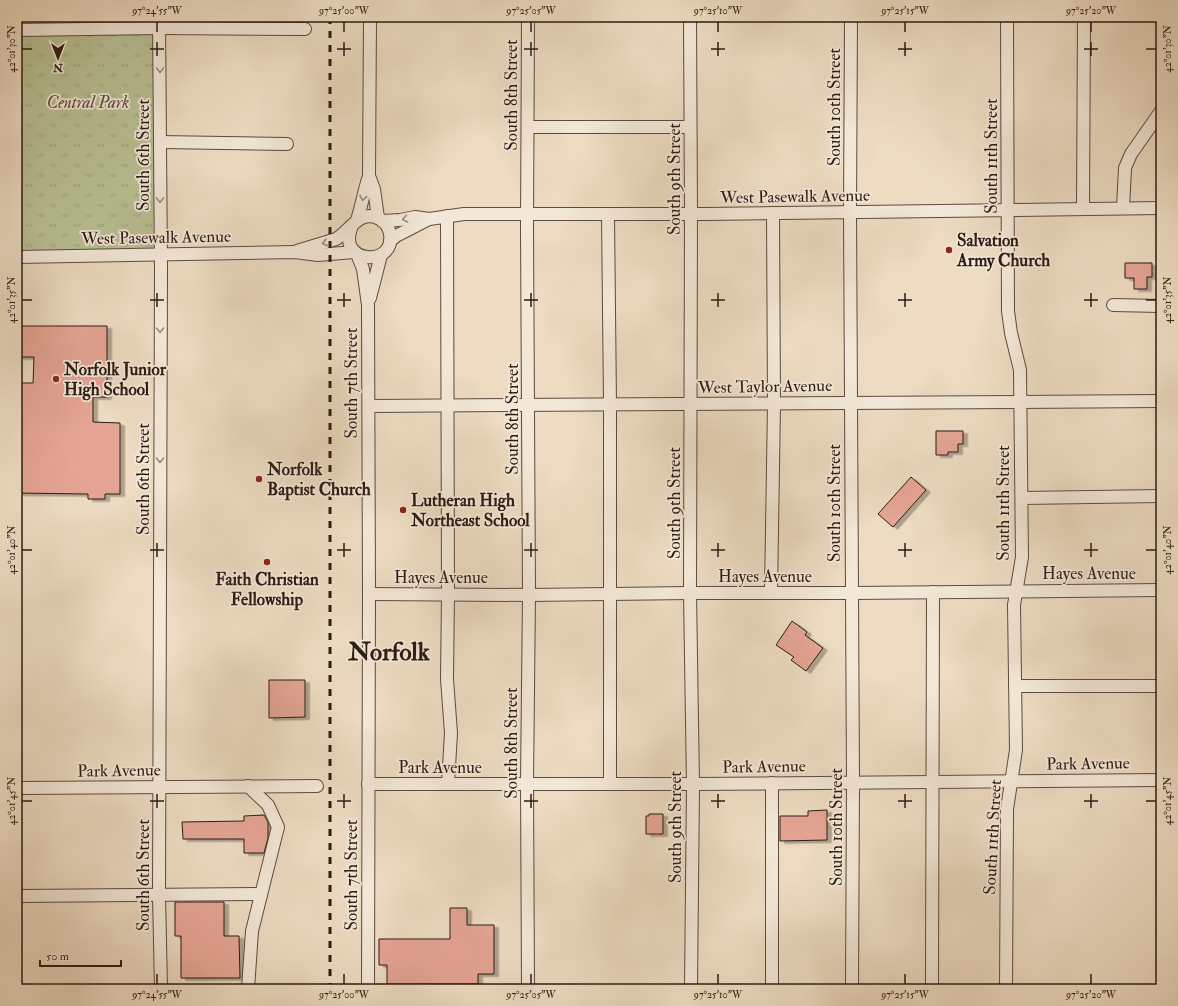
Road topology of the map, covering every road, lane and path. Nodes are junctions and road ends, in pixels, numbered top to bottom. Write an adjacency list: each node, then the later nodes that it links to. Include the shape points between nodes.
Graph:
1 (370, 17): 16 (street)
2 (528, 17): 12 (street, South 8th Street)
3 (690, 17): 13 (street, South 9th Street)
4 (851, 17): 21 (street, South 10th Street)
5 (1007, 17): 20 (street, South 11th Street)
6 (1084, 17): 19 (street)
7 (58, 23): 8 (street); 10 (street)
8 (159, 23): 9 (street); 14 (street, South 6th Street, one-way to 14)
9 (305, 29)
10 (17, 30)
11 (1161, 111): 17 (street, via 1124,168)
12 (528, 127): 13 (street); 25 (street, South 8th Street)
13 (690, 127): 24 (street, South 9th Street)
14 (160, 142): 15 (street); 33 (street, South 6th Street, one-way to 33)
15 (287, 144)
16 (369, 176): 27 (street); 29 (street, one-way to 29)
17 (1123, 208): 18 (street, West Pasewalk Avenue); 19 (street, West Pasewalk Avenue)
18 (1161, 208)
19 (1083, 209): 20 (street, West Pasewalk Avenue)
20 (1008, 211): 21 (street, West Pasewalk Avenue); 41 (street, South 11th Street, via 1008,310 1020,370)
21 (850, 212): 22 (street, West Pasewalk Avenue); 40 (street, South 10th Street)
22 (773, 213): 24 (street, West Pasewalk Avenue); 44 (street)
23 (608, 214): 24 (street, West Pasewalk Avenue); 25 (street, West Pasewalk Avenue); 42 (street)
24 (691, 214): 43 (street, South 9th Street)
25 (527, 215): 26 (street, West Pasewalk Avenue); 45 (street, South 8th Street)
26 (447, 216): 28 (street, West Pasewalk Avenue); 47 (street)
27 (380, 219): 28 (street, West Pasewalk Avenue, one-way to 27); 29 (street, via 368,216); 30 (street, via 388,228)
28 (429, 219): 30 (street, West Pasewalk Avenue)
29 (354, 223): 31 (street, West Pasewalk Avenue, one-way to 31, via 336,239); 32 (street, via 348,238)
30 (390, 241): 34 (street)
31 (295, 252): 32 (street, West Pasewalk Avenue, via 318,255); 33 (street, West Pasewalk Avenue)
32 (356, 253): 34 (street, via 369,258); 36 (street, South 7th Street, via 363,269)
33 (161, 254): 35 (street, West Pasewalk Avenue); 74 (street, South 6th Street, one-way to 74)
34 (381, 255): 36 (street, South 7th Street)
35 (17, 257)
36 (368, 305): 46 (street, South 7th Street)
37 (1113, 305): 38 (street)
38 (1161, 306)
39 (1161, 401): 41 (street, West Taylor Avenue)
40 (851, 402): 41 (street, West Taylor Avenue); 44 (street, West Taylor Avenue); 56 (street, South 10th Street)
41 (1020, 402): 49 (street, South 11th Street)
42 (610, 404): 43 (street, West Taylor Avenue); 45 (street, West Taylor Avenue); 58 (street)
43 (691, 404): 44 (street, West Taylor Avenue); 55 (street, South 9th Street)
44 (774, 404): 52 (street)
45 (529, 405): 47 (street, West Taylor Avenue); 59 (street, South 8th Street)
46 (369, 406): 47 (street, West Taylor Avenue); 57 (street, South 7th Street)
47 (447, 406): 54 (street)
48 (1161, 496): 49 (street)
49 (1022, 498): 51 (street, South 11th Street, via 1022,557)
50 (1161, 590): 51 (street, Hayes Avenue)
51 (1016, 591): 53 (street, Hayes Avenue); 60 (street, South 11th Street)
52 (771, 592): 55 (street, Hayes Avenue); 56 (street, Hayes Avenue)
53 (933, 592): 56 (street, Hayes Avenue); 63 (street)
54 (448, 593): 57 (street, Hayes Avenue); 59 (street, Hayes Avenue); 68 (street, via 447,679 451,733)
55 (690, 593): 58 (street, Hayes Avenue); 71 (street, South 9th Street)
56 (852, 593): 65 (street, South 10th Street)
57 (369, 594): 67 (street, South 7th Street)
58 (610, 594): 59 (street, Hayes Avenue); 70 (street)
59 (529, 595): 69 (street, South 8th Street)
60 (1015, 686): 61 (street); 64 (street, South 11th Street, via 1016,750)
61 (1161, 686)
62 (1161, 780): 64 (street, Park Avenue)
63 (932, 781): 64 (street, Park Avenue); 65 (street, Park Avenue); 86 (street)
64 (1011, 781): 87 (street, South 11th Street, via 1007,809)
65 (853, 782): 66 (street, Park Avenue); 85 (street, South 10th Street)
66 (772, 783): 71 (street, Park Avenue); 84 (street)
67 (368, 784): 68 (street, Park Avenue); 81 (street, South 7th Street)
68 (448, 784): 69 (street, Park Avenue)
69 (527, 784): 70 (street, Park Avenue); 82 (street, South 8th Street)
70 (610, 784): 71 (street, Park Avenue)
71 (693, 784): 83 (street, South 9th Street)
72 (248, 786): 73 (street, Park Avenue); 74 (street, Park Avenue); 76 (street, via 268,805 278,828)
73 (317, 786)
74 (160, 787): 75 (street, Park Avenue); 77 (street, South 6th Street)
75 (17, 788)
76 (261, 894): 77 (street); 80 (street, via 252,931)
77 (159, 895): 78 (street); 79 (street, South 6th Street)
78 (17, 896)
79 (160, 989)
80 (248, 989)
81 (368, 989)
82 (528, 989)
83 (691, 989)
84 (772, 989)
85 (852, 989)
86 (932, 989)
87 (1006, 989)

